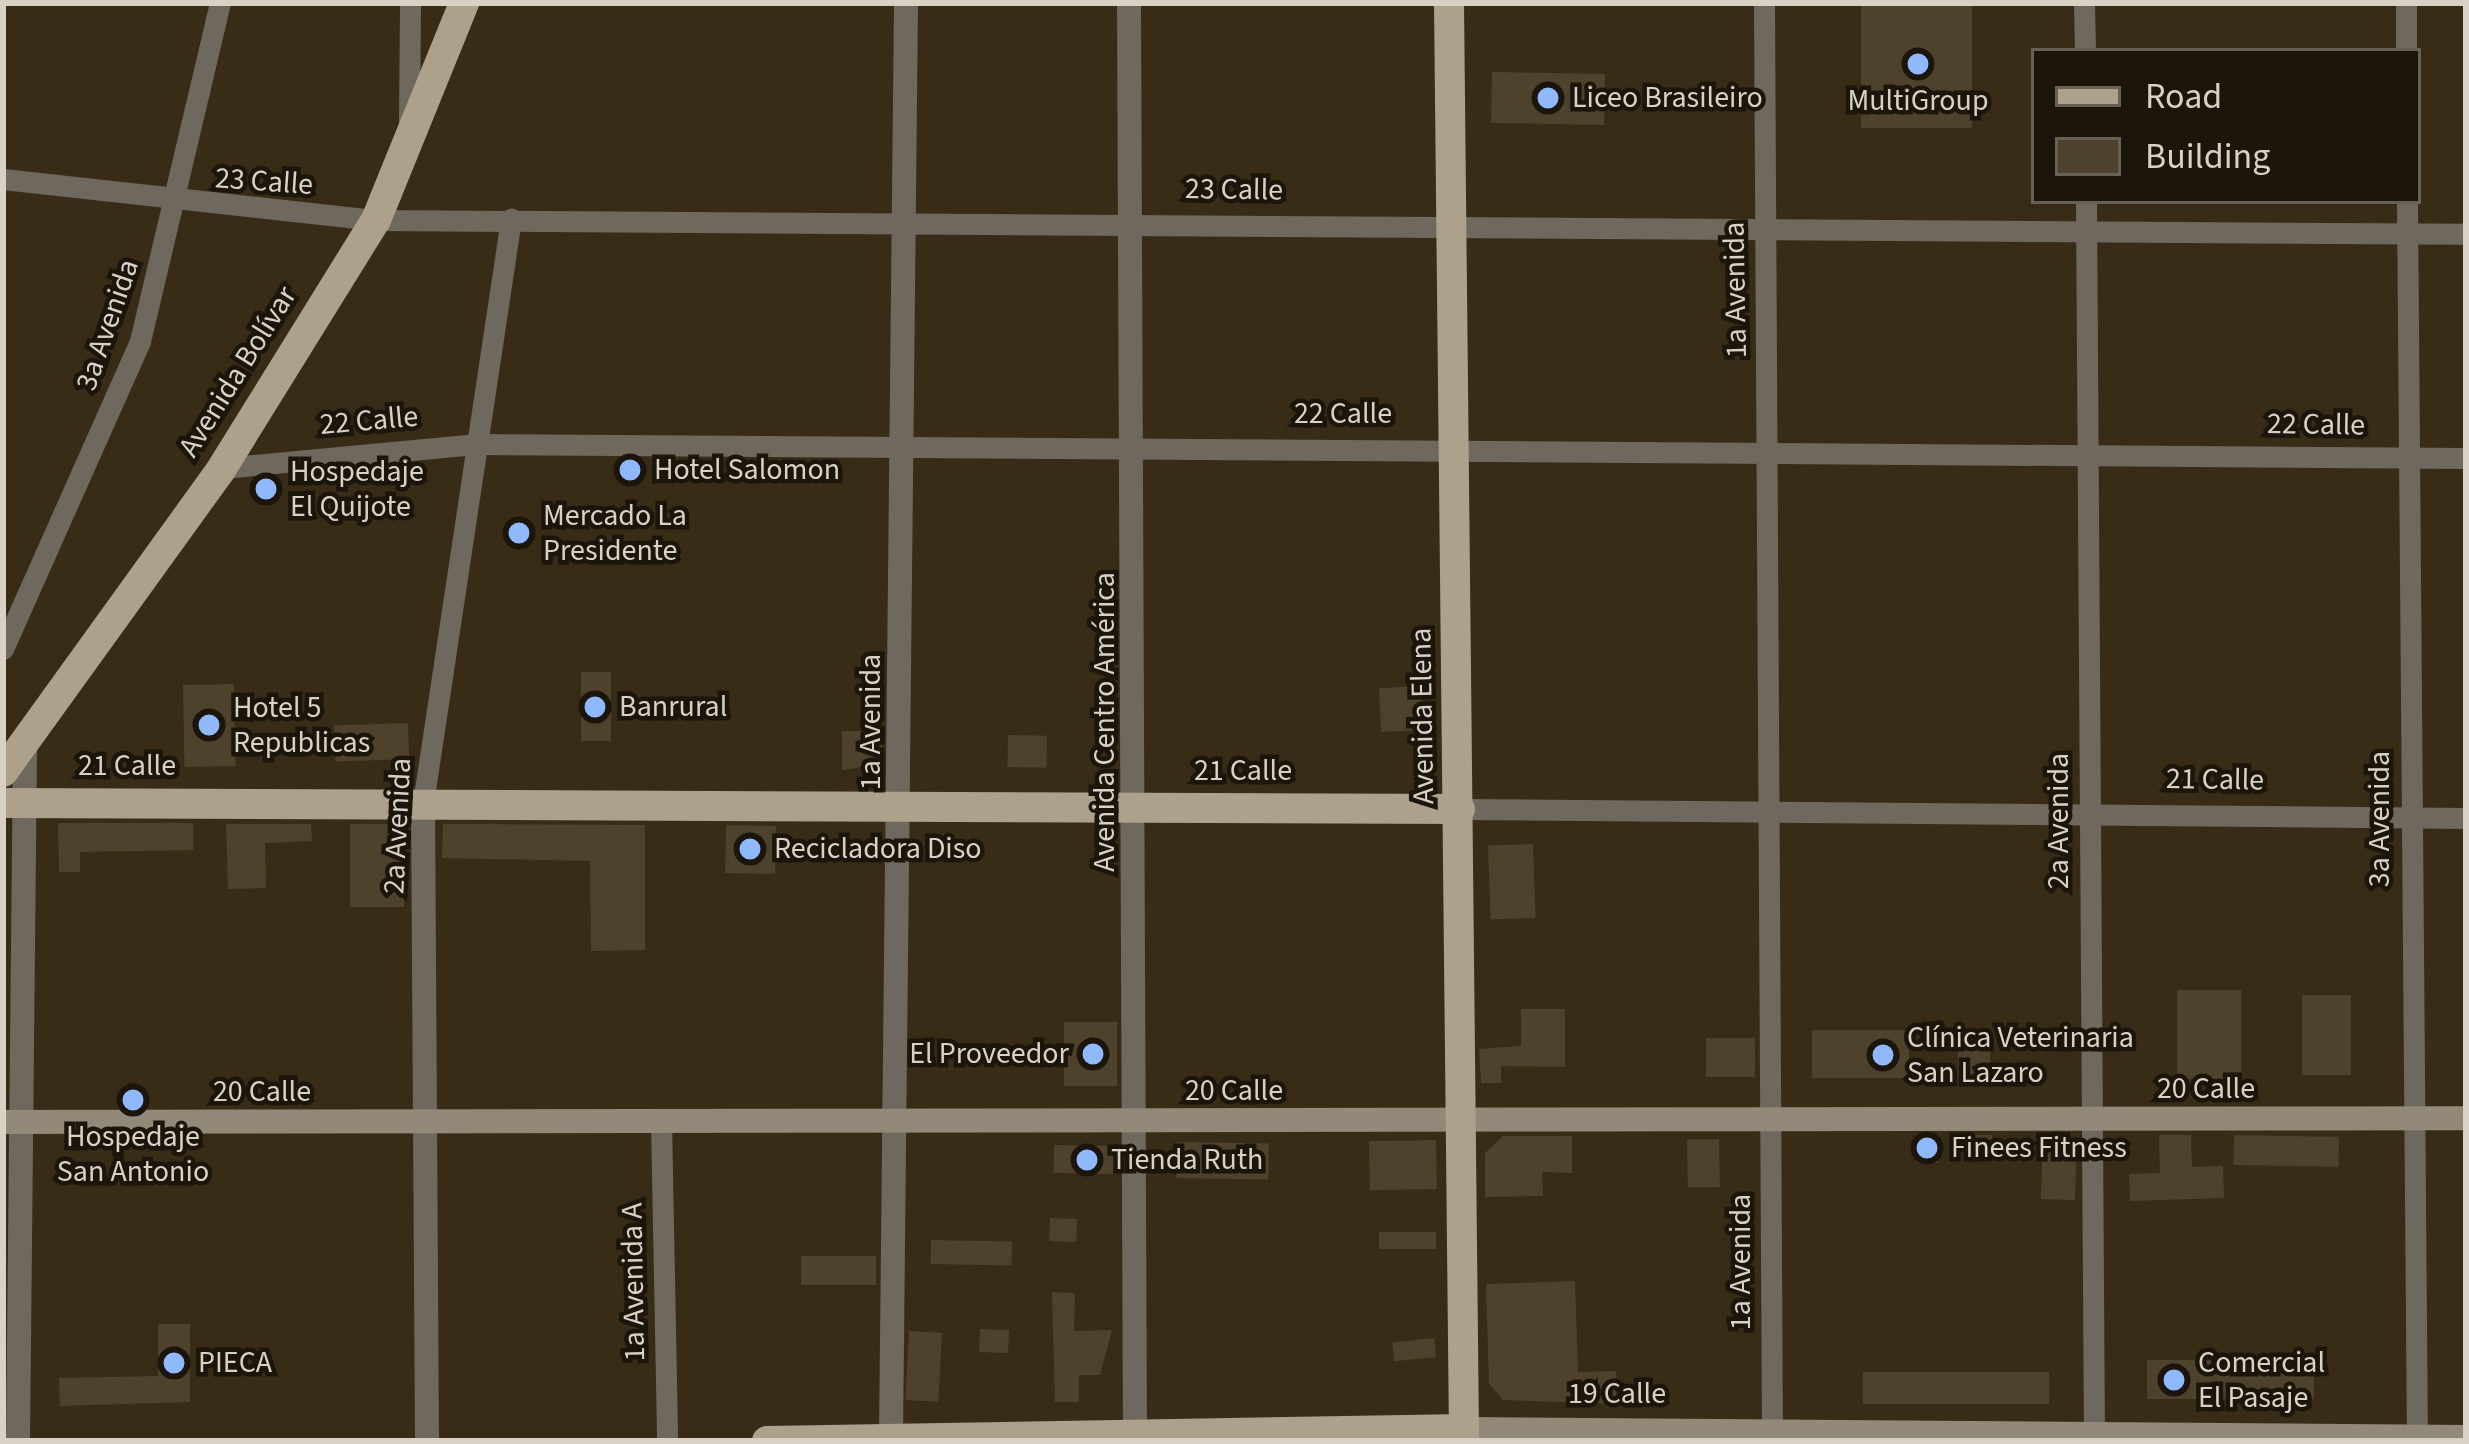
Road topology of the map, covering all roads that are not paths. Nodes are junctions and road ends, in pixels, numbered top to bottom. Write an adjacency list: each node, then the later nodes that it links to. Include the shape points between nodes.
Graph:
1 (220, 3): 16 (street, 3a Avenida)
2 (410, 3): 12 (street)
3 (464, 3): 12 (main road, Avenida Bolívar)
4 (906, 3): 18 (street, 1a Avenida)
5 (1129, 3): 19 (street, Avenida Centro América)
6 (1449, 3): 21 (main road, Avenida Elena)
7 (1764, 3): 22 (street, 1a Avenida)
8 (2084, 3): 10 (street)
9 (2406, 3): 11 (street)
10 (2085, 48)
11 (2406, 48)
12 (409, 136): 20 (main road, Avenida Bolívar)
13 (3, 179): 16 (street, 23 Calle)
14 (2086, 204): 23 (street, 2a Avenida)
15 (2407, 204): 24 (street, 3a Avenida)
16 (176, 206): 20 (street, 23 Calle); 35 (street, 3a Avenida, via 140,341)
17 (511, 219): 18 (street, 23 Calle); 20 (street, 23 Calle); 27 (street, 2a Avenida)
18 (904, 219): 19 (street, 23 Calle); 28 (street, 1a Avenida)
19 (1134, 219): 21 (street, 23 Calle); 26 (street, Avenida Centro América)
20 (376, 220): 34 (main road, Avenida Bolívar)
21 (1456, 224): 22 (street, 23 Calle); 29 (main road, Avenida Elena)
22 (1765, 230): 23 (street, 23 Calle); 30 (street, 1a Avenida)
23 (2086, 233): 24 (street, 23 Calle); 31 (street, 2a Avenida)
24 (2407, 234): 25 (street, 23 Calle); 32 (street, 3a Avenida)
25 (2466, 234)
26 (1135, 442): 28 (street, 22 Calle); 29 (street, 22 Calle); 40 (street, Avenida Centro América)
27 (476, 444): 28 (street, 22 Calle); 34 (street, 22 Calle); 38 (street, 2a Avenida)
28 (903, 444): 39 (street, 1a Avenida)
29 (1456, 445): 30 (street, 22 Calle); 41 (main road, Avenida Elena)
30 (1768, 446): 31 (street, 22 Calle); 42 (street, 1a Avenida)
31 (2087, 452): 32 (street, 22 Calle); 43 (street, 2a Avenida)
32 (2408, 457): 33 (street, 22 Calle); 44 (street, 3a Avenida)
33 (2466, 458)
34 (222, 467): 36 (main road, Avenida Bolívar)
35 (4, 646)
36 (14, 763): 37 (street, Avenida Bolívar)
37 (12, 802): 38 (main road, 21 Calle); 55 (street)
38 (423, 803): 39 (main road, 21 Calle); 50 (street, 2a Avenida)
39 (900, 806): 40 (main road, 21 Calle); 52 (street, 1a Avenida)
40 (1136, 807): 41 (main road, 21 Calle); 53 (street, Avenida Centro América)
41 (1460, 809): 42 (street, 21 Calle); 54 (main road, Avenida Elena)
42 (1769, 812): 43 (street, 21 Calle); 49 (street, 1a Avenida)
43 (2089, 814): 44 (street, 21 Calle); 48 (street, 2a Avenida)
44 (2410, 818): 45 (street, 21 Calle); 46 (street, 3a Avenida)
45 (2466, 818)
46 (2413, 1118): 47 (main road, 20 Calle); 48 (main road, 20 Calle); 60 (street, 3a Avenida)
47 (2466, 1118)
48 (2090, 1119): 49 (main road, 20 Calle); 59 (street, 2a Avenida)
49 (1771, 1120): 54 (main road, 20 Calle); 56 (street, 1a Avenida)
50 (424, 1121): 51 (main road, 20 Calle); 55 (main road, 20 Calle); 65 (street, 2a Avenida)
51 (662, 1121): 52 (main road, 20 Calle); 66 (street, 1a Avenida A)
52 (894, 1121): 53 (main road, 20 Calle); 62 (street, 1a Avenida)
53 (1136, 1121): 54 (main road, 20 Calle); 57 (street, Avenida Centro América)
54 (1458, 1121): 58 (main road, Avenida Elena)
55 (12, 1122): 64 (street)
56 (1772, 1436): 58 (main road, 19 Calle); 59 (main road, 19 Calle)
57 (1135, 1437): 58 (main road, 19 Calle); 62 (main road, 19 Calle)
58 (1471, 1437)
59 (2094, 1437): 63 (main road, 19 Calle)
60 (2417, 1437): 61 (main road, 19 Calle); 63 (main road, 19 Calle)
61 (2466, 1437)
62 (891, 1438): 67 (main road, 19 Calle)
63 (2219, 1438)
64 (18, 1441)
65 (427, 1441)
66 (667, 1441)
67 (766, 1441)

